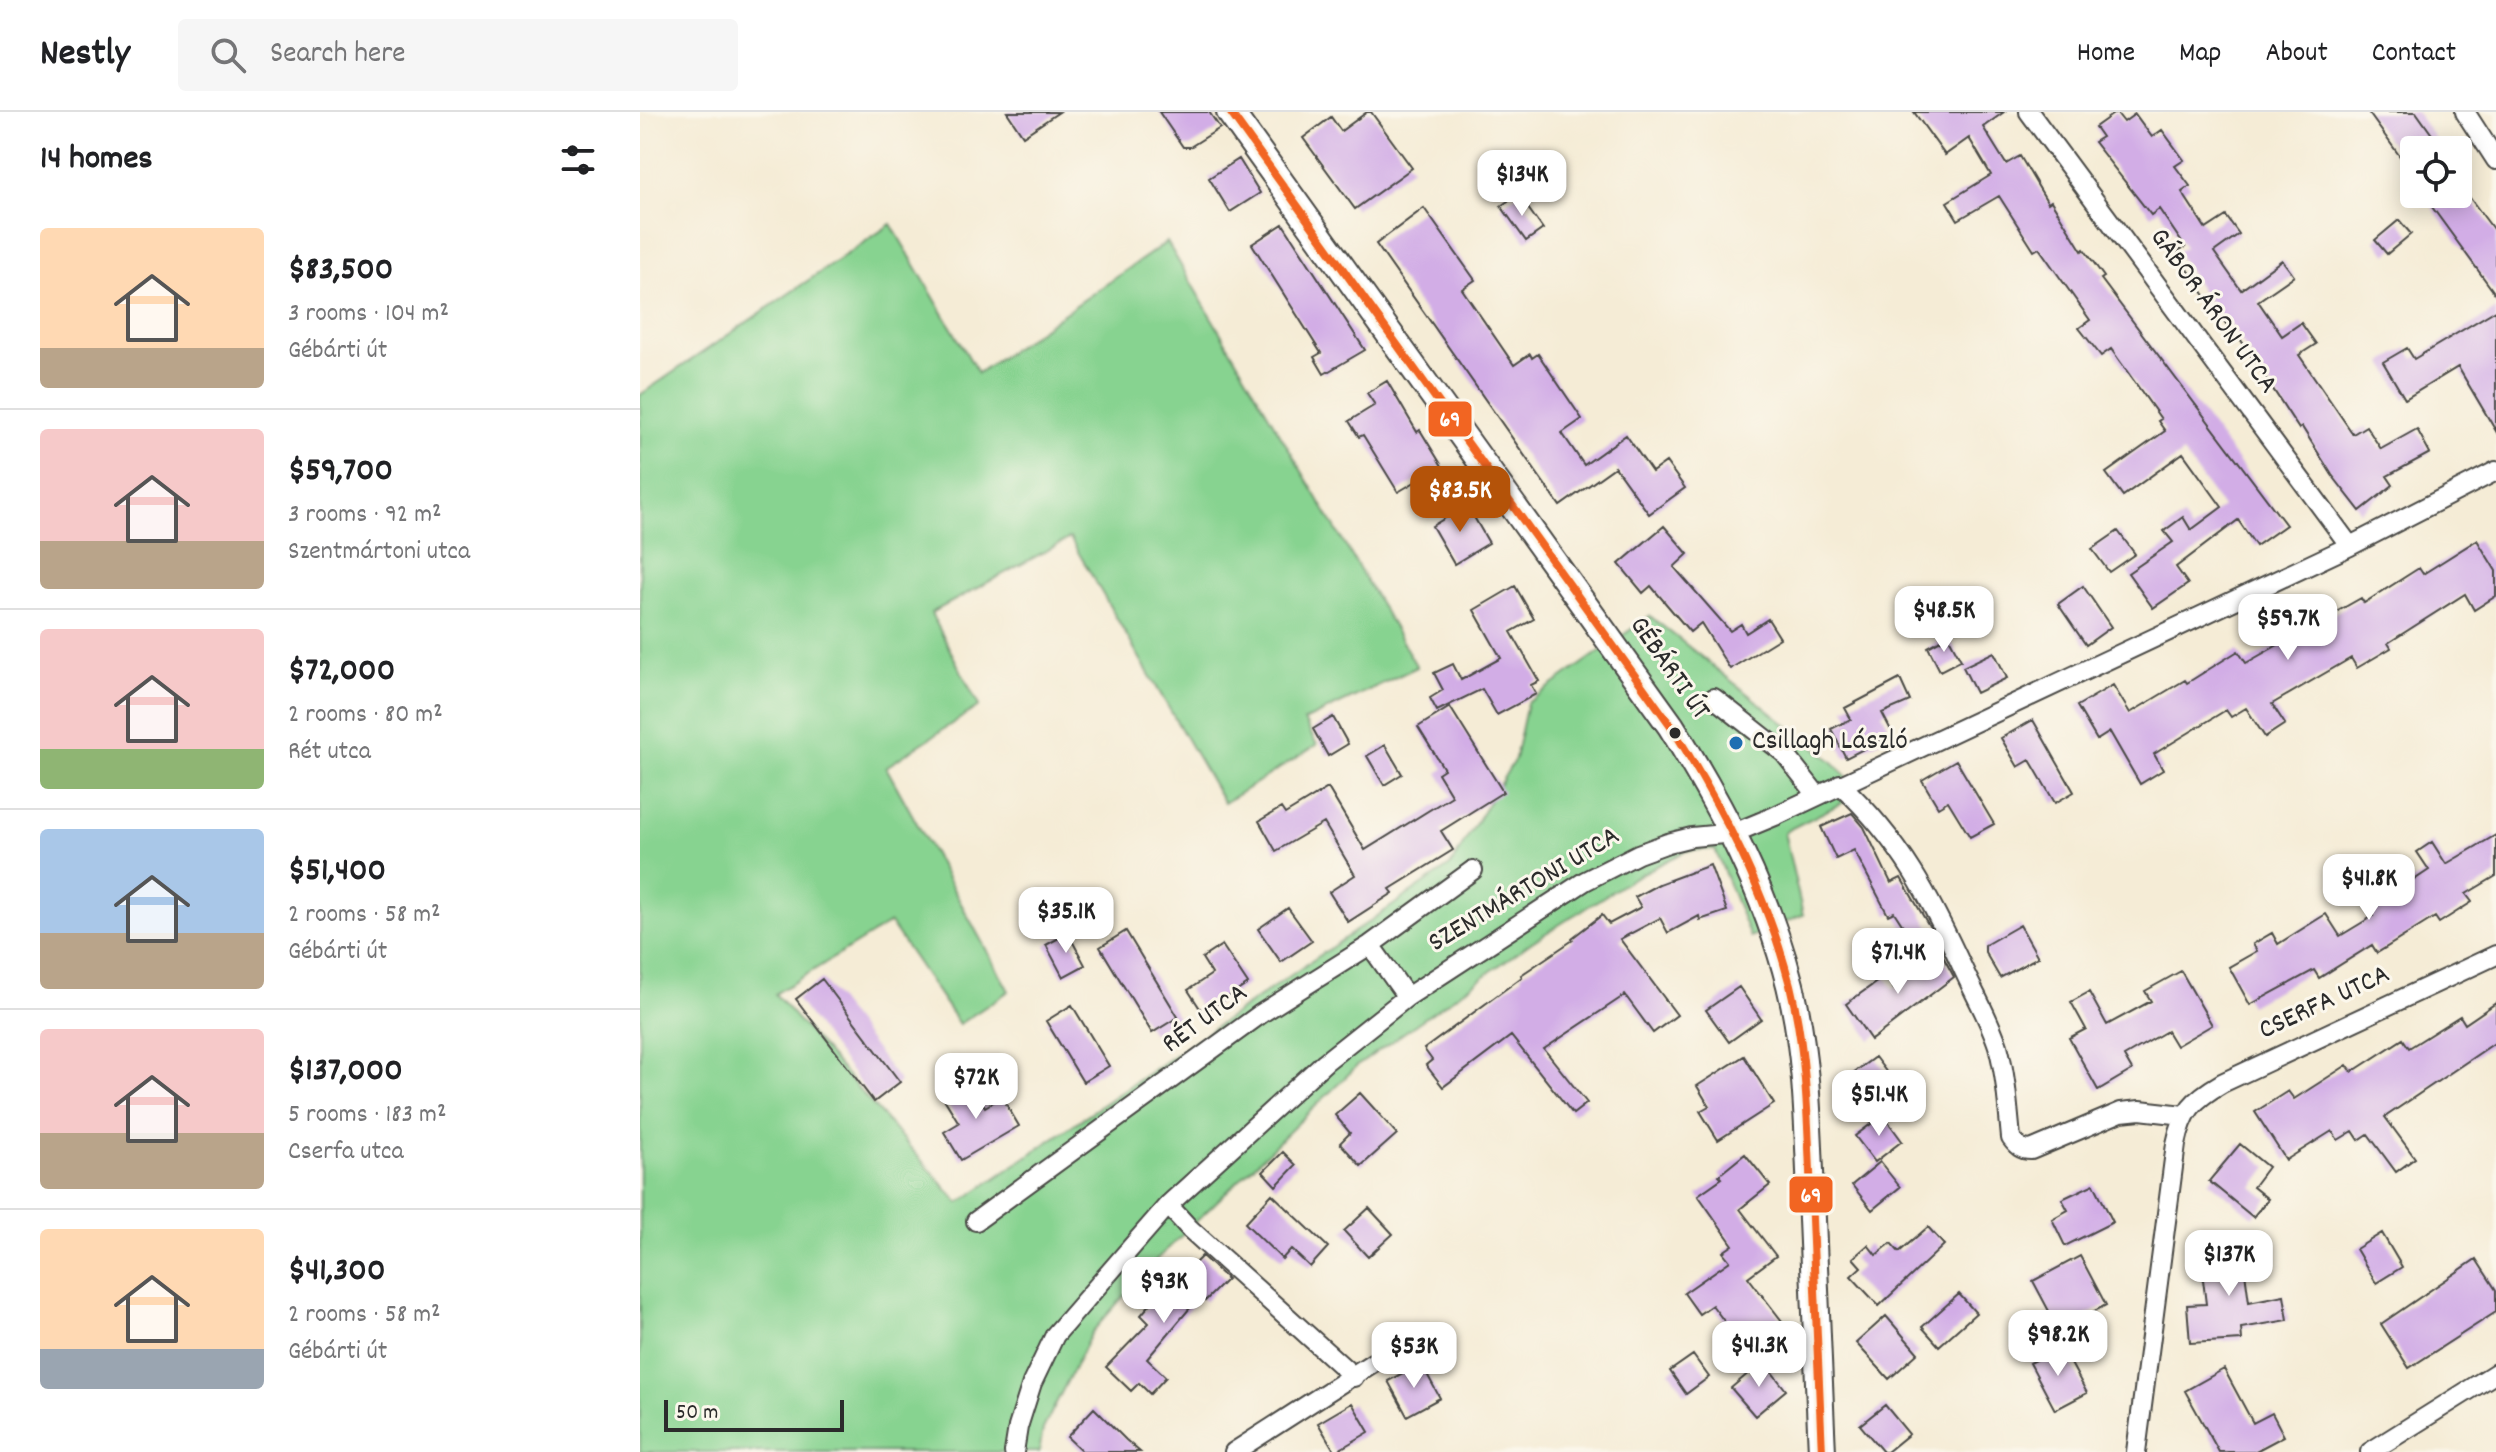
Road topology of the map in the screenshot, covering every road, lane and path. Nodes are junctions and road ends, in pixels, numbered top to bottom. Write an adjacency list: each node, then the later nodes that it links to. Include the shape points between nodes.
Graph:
1 (1230, 112): 10 (main road, GÉBÁRTI ÚT, via 1671,726)
2 (2029, 112): 6 (street, GÁBOR ÁRON UTCA)
3 (2465, 112): 4 (street)
4 (2496, 160)
5 (2496, 471): 6 (street, SZENTMÁRTONI UTCA)
6 (2350, 546): 8 (street, SZENTMÁRTONI UTCA)
7 (1714, 698): 9 (street, GÉBÁRTI ÚT, via 1784,753)
8 (1840, 784): 9 (street, SZENTMÁRTONI UTCA); 15 (street, via 1903,854 1949,936 1998,1049 2016,1145 2031,1150 2121,1112)
9 (1817, 795): 10 (street, SZENTMÁRTONI UTCA)
10 (1734, 833): 14 (street, SZENTMÁRTONI UTCA, via 1668,843 1611,867); 23 (main road, GÉBÁRTI ÚT, via 1773,929 1800,1039)
11 (1473, 870): 12 (street, RÉT UTCA)
12 (1370, 945): 14 (street); 17 (street, RÉT UTCA, via 1262,1013)
13 (2496, 955): 15 (street, CSERFA UTCA, via 2222,1083)
14 (1407, 997): 16 (street, SZENTMÁRTONI UTCA, via 1325,1062)
15 (2184, 1115): 24 (street)
16 (1168, 1205): 20 (street); 21 (street, SZENTMÁRTONI UTCA, via 1055,1335 1032,1383)
17 (976, 1221)
18 (1374, 1362): 20 (street)
19 (2496, 1373): 25 (street)
20 (1354, 1377): 22 (street)
21 (1014, 1452)
22 (1234, 1452)
23 (1822, 1452)
24 (2136, 1452)
25 (2370, 1452)

